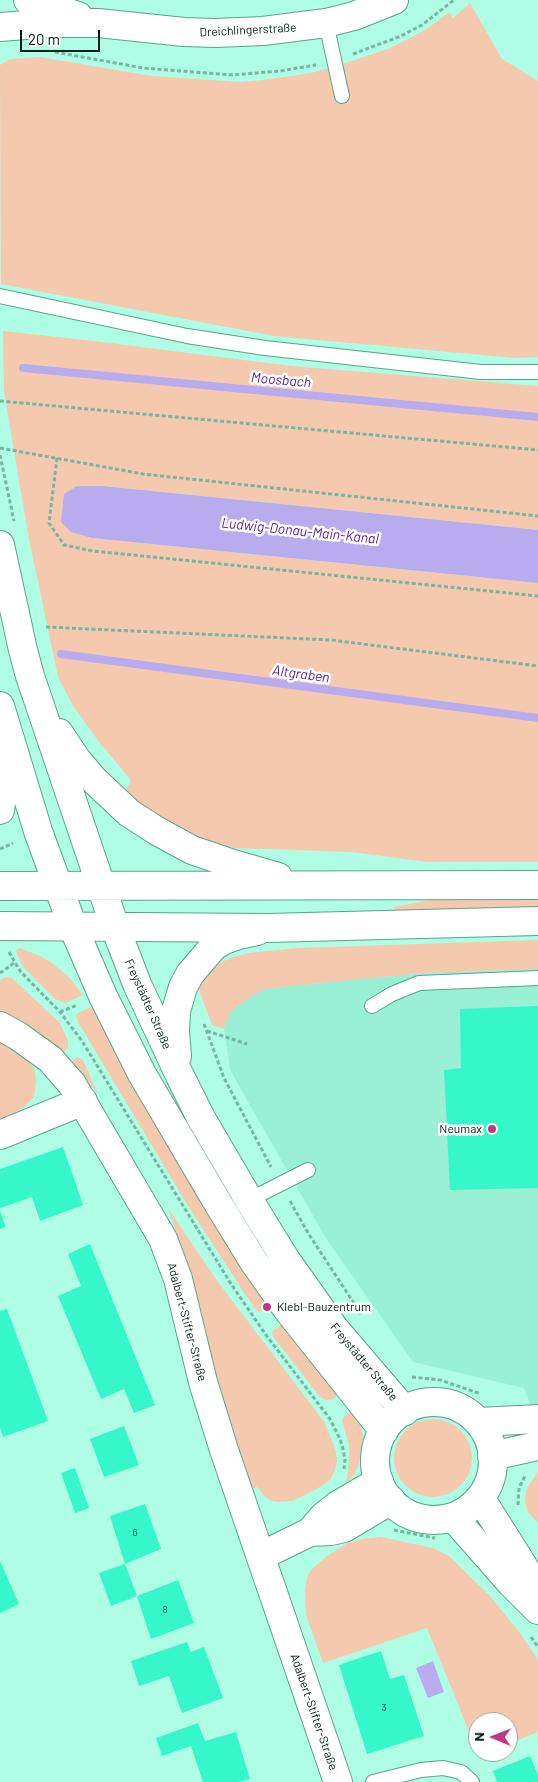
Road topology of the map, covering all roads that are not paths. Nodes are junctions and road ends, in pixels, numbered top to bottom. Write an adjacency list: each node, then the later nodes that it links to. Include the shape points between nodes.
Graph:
1 (28, 0): 3 (street, Dreichlingerstraße)
2 (394, 0): 4 (street, Dreichlingerstraße)
3 (98, 23): 4 (street, Dreichlingerstraße, via 216,33 288,29); 5 (street, Dreichlingerstraße)
4 (326, 23): 6 (lane)
5 (3, 28)
6 (342, 96)
7 (0, 296): 8 (lane, via 187,336 265,348 481,372)
8 (538, 372)
9 (0, 545): 10 (street, Freystädter Straße)
10 (30, 676): 16 (street, Freystädter Straße); 18 (street, via 52,721 77,760 129,813 176,842 212,857 271,876)
11 (0, 706): 17 (street)
12 (0, 731): 13 (street, via 4,784)
13 (0, 810)
14 (538, 885): 18 (street)
15 (0, 886): 17 (street)
16 (101, 886): 17 (street); 18 (street); 22 (street, Freystädter Straße)
17 (58, 887): 21 (street)
18 (323, 887)
19 (538, 921): 23 (street)
20 (1, 926): 21 (street)
21 (73, 927): 22 (street); 35 (street, via 142,1074 254,1262)
22 (115, 928): 23 (street); 27 (street, Freystädter Straße)
23 (268, 928): 27 (street, via 224,940 213,947 190,974 183,987 175,1019)
24 (538, 978): 25 (lane, via 419,983)
25 (372, 1006)
26 (0, 1026): 28 (street, Adalbert-Stifter-Straße, via 50,1059)
27 (180, 1076): 31 (street, Freystädter Straße)
28 (83, 1101): 29 (street); 41 (street, Adalbert-Stifter-Straße, via 153,1219 172,1261 203,1382)
29 (0, 1135)
30 (308, 1170): 31 (lane)
31 (249, 1200): 32 (street, Freystädter Straße, via 334,1328)
32 (404, 1411): 34 (street, via 426,1403 446,1404 466,1411); 35 (street)
33 (538, 1419): 34 (street)
34 (479, 1422): 36 (street)
35 (384, 1431): 38 (street, via 378,1447 377,1471)
36 (492, 1456): 37 (street); 39 (street, via 490,1480)
37 (534, 1457)
38 (385, 1490): 40 (street, via 410,1515 433,1520); 41 (street, via 344,1528 310,1532)
39 (481, 1499): 40 (street); 42 (street)
40 (447, 1528): 43 (street)
41 (262, 1556): 44 (street, Adalbert-Stifter-Straße)
42 (538, 1592)
43 (538, 1610)
44 (338, 1782)
45 (373, 1782): 46 (lane, via 443,1768 461,1772)
46 (472, 1782)

